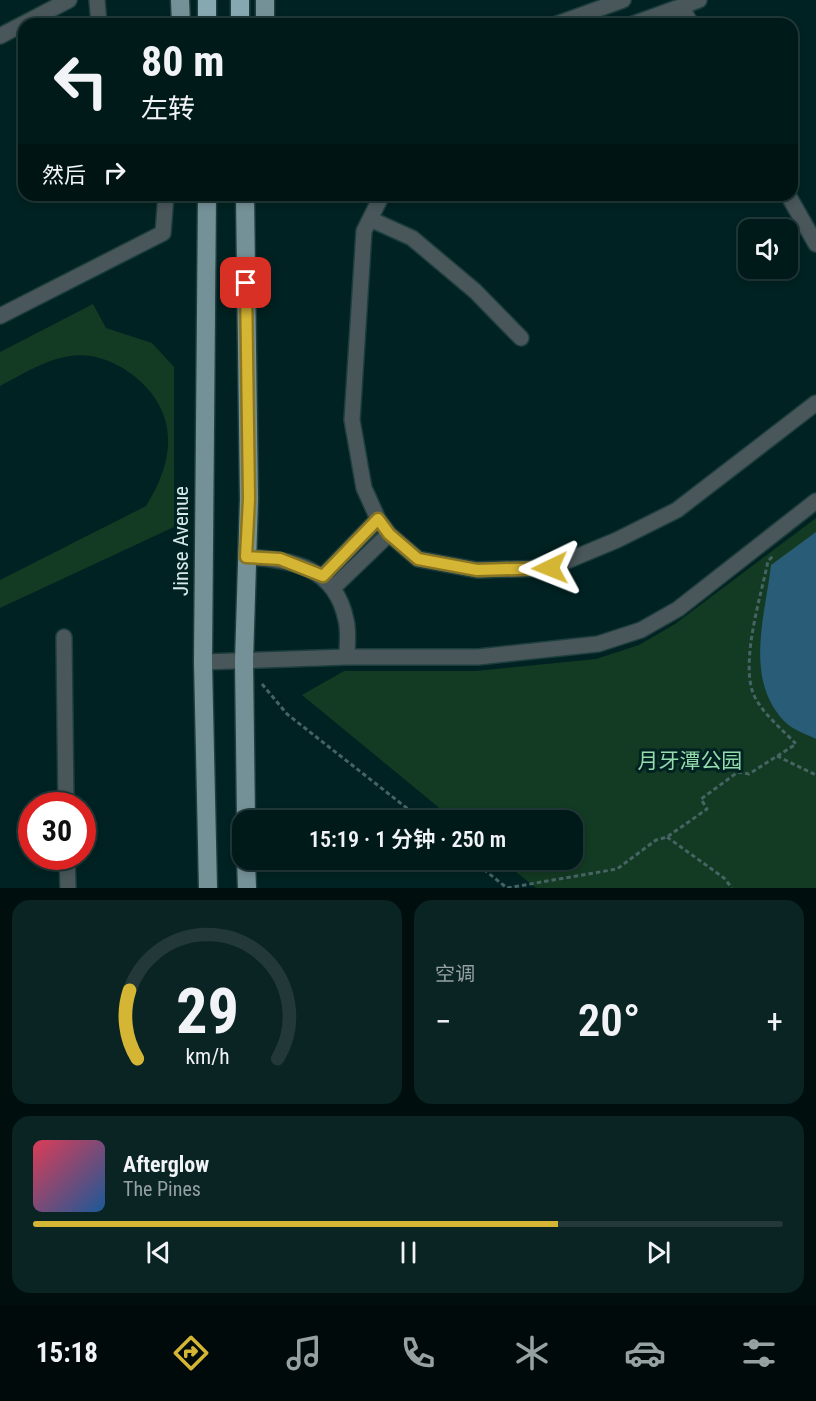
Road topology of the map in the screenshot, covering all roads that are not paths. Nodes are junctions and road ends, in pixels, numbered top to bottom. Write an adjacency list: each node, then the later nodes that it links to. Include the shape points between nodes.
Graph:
1 (69, 0): 9 (street)
2 (97, 0): 10 (street)
3 (180, 0): 11 (main road)
4 (207, 0): 12 (highway)
5 (265, 0): 13 (main road)
6 (623, 0): 14 (street)
7 (699, 0): 8 (street)
8 (681, 6): 15 (street); 16 (street)
9 (34, 18)
10 (98, 18)
11 (181, 18)
12 (207, 18)
13 (265, 18)
14 (574, 18)
15 (649, 18)
16 (688, 18)
17 (18, 27): 18 (street)
18 (0, 36)
19 (166, 201): 26 (street, via 163,232)
20 (207, 201): 37 (main road, Jinse Avenue)
21 (248, 201): 32 (main road)
22 (379, 201): 24 (street)
23 (791, 201): 25 (street)
24 (370, 219): 27 (street, via 412,238 475,291); 30 (street, via 364,231 352,420 364,488)
25 (816, 244)
26 (0, 316)
27 (521, 338)
28 (816, 403): 31 (street, via 677,510 550,568 477,570 418,559)
29 (816, 501): 35 (street, via 678,609 641,630 598,644 478,657)
30 (378, 519): 31 (street); 33 (street)
31 (389, 534): 33 (street)
32 (246, 557): 33 (street, via 280,559); 36 (main road)
33 (329, 581): 35 (street, via 346,620)
34 (64, 637): 38 (street)
35 (347, 657): 36 (street)
36 (244, 661): 37 (street); 39 (main road)
37 (203, 662): 43 (main road, Jinse Avenue)
38 (66, 792)
39 (246, 810)
40 (67, 870): 42 (street)
41 (246, 870): 44 (main road)
42 (68, 888)
43 (208, 888)
44 (247, 888)

